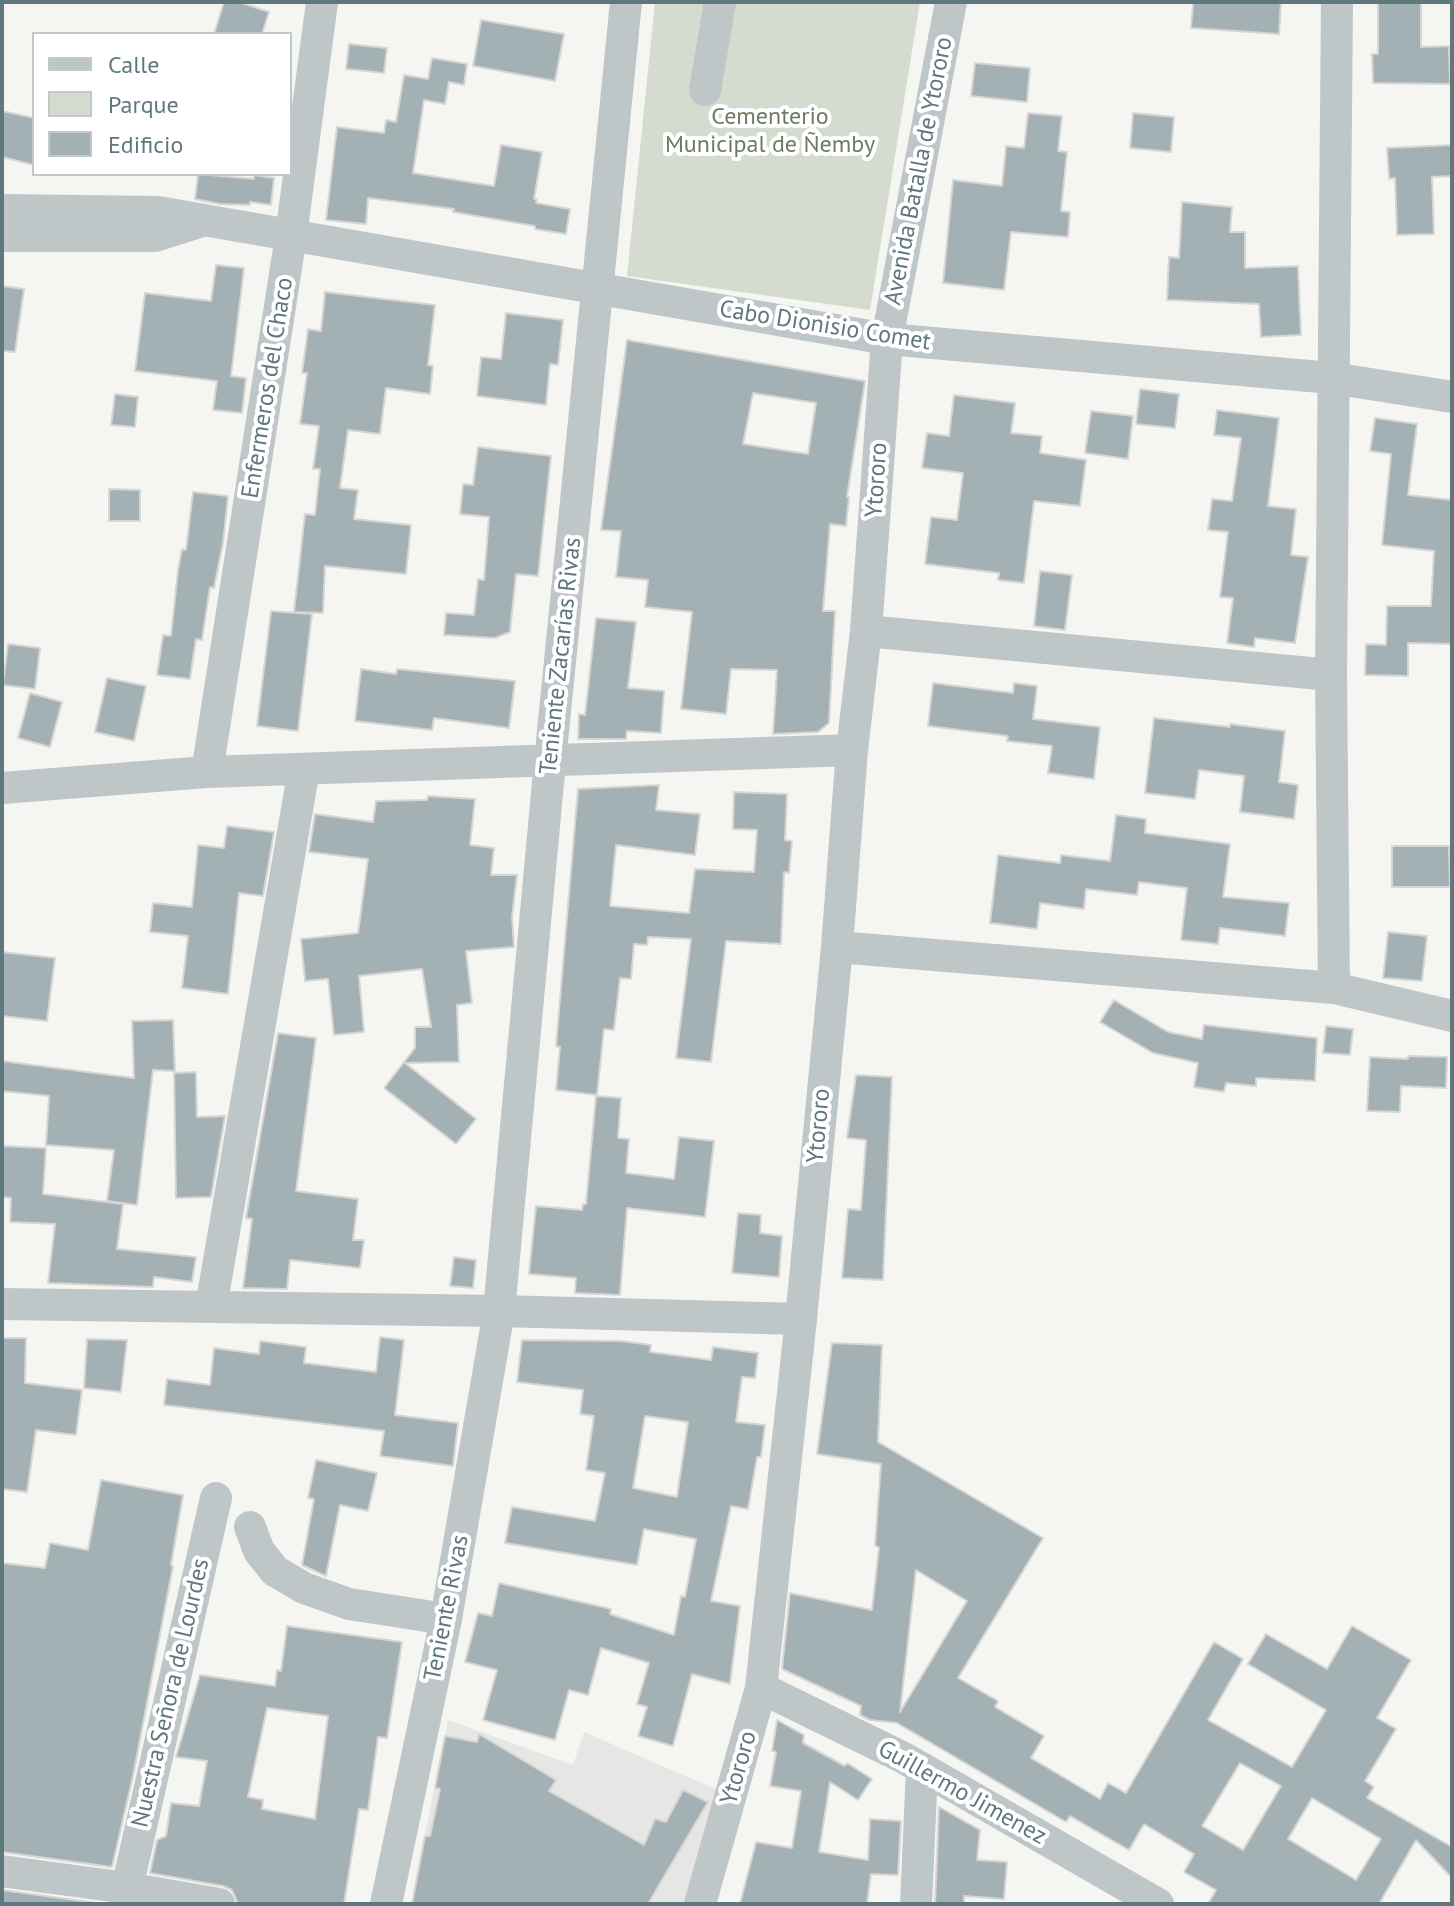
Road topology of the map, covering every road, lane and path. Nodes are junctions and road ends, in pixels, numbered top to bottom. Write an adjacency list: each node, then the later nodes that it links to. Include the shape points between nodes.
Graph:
1 (322, 2): 10 (street, Enfermeros del Chaco)
2 (626, 2): 11 (street, Teniente Zacarías Rivas)
3 (720, 2): 6 (street)
4 (951, 2): 12 (street, Avenida Batalla de Ytororo)
5 (1337, 2): 13 (street)
6 (705, 90)
7 (2, 210): 8 (street, Cabo Dionisio Comet, via 158,212)
8 (202, 221): 9 (street, Cabo Dionisio Comet, via 155,236); 10 (street, Cabo Dionisio Comet)
9 (2, 236)
10 (291, 236): 11 (street, Cabo Dionisio Comet); 20 (street, Enfermeros del Chaco)
11 (598, 290): 12 (street, Cabo Dionisio Comet); 18 (street, Teniente Zacarías Rivas)
12 (887, 339): 13 (street, Cabo Dionisio Comet); 15 (street, Ytororo)
13 (1332, 378): 14 (street, Cabo Dionisio Comet); 16 (street)
14 (1452, 397)
15 (866, 631): 16 (street); 17 (street, Ytororo)
16 (1331, 675): 23 (street)
17 (852, 750): 18 (street); 22 (street, Ytororo)
18 (550, 761): 19 (street); 27 (street, Teniente Zacarías Rivas)
19 (304, 769): 20 (street); 26 (street)
20 (207, 772): 21 (street)
21 (2, 788)
22 (837, 947): 23 (street); 28 (street, Ytororo)
23 (1334, 988): 24 (street)
24 (1452, 1016)
25 (2, 1304): 26 (street)
26 (211, 1307): 27 (street)
27 (499, 1311): 28 (street); 31 (street, Teniente Rivas)
28 (801, 1319): 32 (street, Ytororo)
29 (216, 1498): 35 (street, Nuestra Señora de Lourdes)
30 (250, 1527): 31 (street, via 259,1551 275,1571 304,1588 349,1604)
31 (446, 1619): 37 (street, Teniente Rivas)
32 (761, 1688): 33 (street, Guillermo Jimenez); 38 (street, Ytororo)
33 (922, 1769): 39 (street); 40 (street, Guillermo Jimenez)
34 (2, 1871): 35 (street)
35 (127, 1888): 36 (street)
36 (219, 1904)
37 (386, 1904)
38 (700, 1904)
39 (916, 1904)
40 (1158, 1904)

